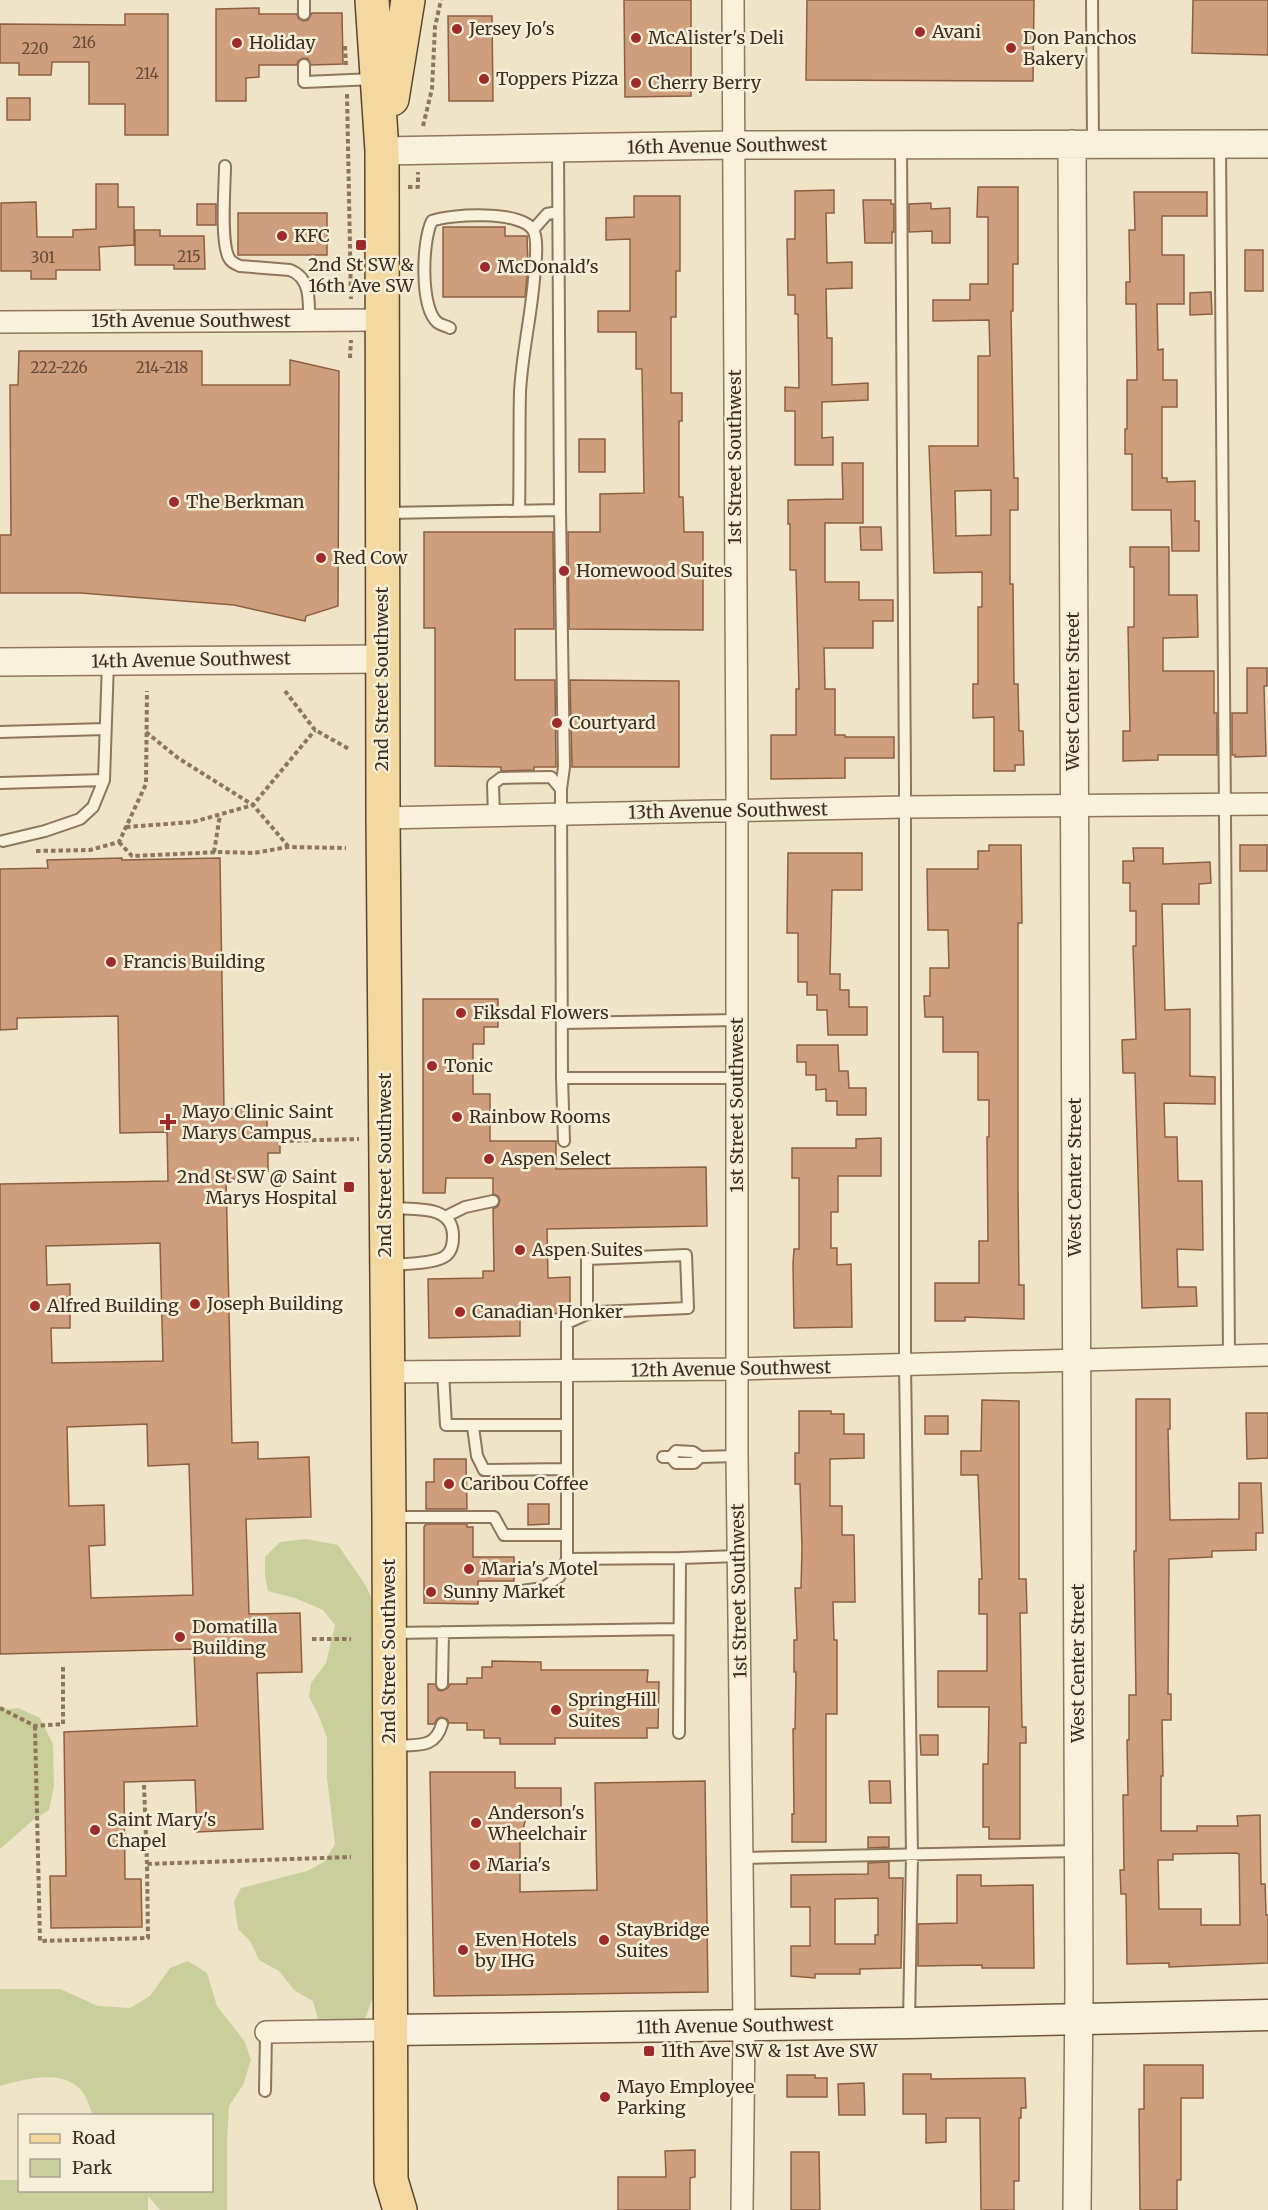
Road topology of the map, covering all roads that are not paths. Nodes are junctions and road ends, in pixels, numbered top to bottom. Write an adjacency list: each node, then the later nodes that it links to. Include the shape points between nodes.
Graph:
1 (304, 0): 6 (lane)
2 (372, 0): 8 (main road, 2nd Street Southwest)
3 (408, 0): 15 (main road, 2nd Street Southwest)
4 (733, 0): 12 (street, 1st Street Southwest)
5 (1092, 0): 9 (lane)
6 (304, 14)
7 (304, 65): 8 (lane, via 304,82)
8 (362, 80): 15 (main road, 2nd Street Southwest)
9 (1082, 144): 10 (street, 16th Avenue Southwest); 13 (street, 16th Avenue Southwest); 36 (street, West Center Street)
10 (1220, 144): 11 (street, 16th Avenue Southwest); 34 (lane)
11 (1268, 144)
12 (733, 145): 13 (street, 16th Avenue Southwest); 14 (street, 16th Avenue Southwest); 38 (street, 1st Street Southwest)
13 (901, 145): 37 (lane)
14 (558, 148): 15 (street, 16th Avenue Southwest); 17 (lane)
15 (382, 151): 20 (main road, 2nd Street Southwest)
16 (225, 166): 19 (lane, via 228,256 240,266 296,272 309,294)
17 (558, 212): 18 (lane, via 547,214); 23 (lane)
18 (533, 230): 22 (lane, via 514,219 494,216 443,217 432,221 426,245 430,311 438,322); 24 (lane, via 531,314 520,394)
19 (309, 320): 20 (street, 15th Avenue Southwest); 21 (street, 15th Avenue Southwest)
20 (381, 320): 25 (main road, 2nd Street Southwest)
21 (0, 322)
22 (450, 328)
23 (560, 510): 24 (lane); 33 (lane, via 564,767)
24 (519, 511): 25 (lane)
25 (382, 513): 26 (main road, 2nd Street Southwest)
26 (382, 659): 27 (street, 14th Avenue Southwest); 41 (main road, 2nd Street Southwest)
27 (108, 661): 28 (street, 14th Avenue Southwest); 29 (lane)
28 (0, 662)
29 (105, 729): 30 (lane); 31 (lane)
30 (0, 732)
31 (104, 780): 32 (lane); 42 (lane, via 93,807 80,819)
32 (0, 783)
33 (561, 789): 39 (lane); 40 (lane, via 551,777 501,778 493,784)
34 (1226, 804): 35 (street, 13th Avenue Southwest); 36 (street, 13th Avenue Southwest); 54 (lane)
35 (1268, 804)
36 (1073, 805): 37 (street, 13th Avenue Southwest); 55 (street, West Center Street)
37 (905, 807): 38 (street, 13th Avenue Southwest); 56 (lane)
38 (737, 812): 39 (street, 13th Avenue Southwest); 43 (street, 1st Street Southwest)
39 (562, 815): 40 (street, 13th Avenue Southwest); 44 (lane)
40 (494, 816): 41 (street, 13th Avenue Southwest)
41 (382, 818): 49 (main road, 2nd Street Southwest)
42 (3, 841)
43 (737, 1020): 44 (lane); 46 (street, 1st Street Southwest)
44 (562, 1023): 45 (lane)
45 (562, 1078): 46 (lane); 47 (lane)
46 (737, 1078): 57 (street, 1st Street Southwest)
47 (564, 1141)
48 (493, 1201): 50 (lane)
49 (386, 1208): 50 (lane, via 436,1211); 51 (main road, 2nd Street Southwest)
50 (447, 1216): 51 (lane, via 453,1237 446,1257)
51 (386, 1265): 59 (main road, 2nd Street Southwest)
52 (587, 1314): 52 (lane, via 688,1308 686,1255 587,1259); 58 (lane, via 567,1323)
53 (1268, 1354): 54 (street, 12th Avenue Southwest)
54 (1228, 1356): 55 (street, 12th Avenue Southwest)
55 (1076, 1360): 56 (street, 12th Avenue Southwest); 79 (street, West Center Street)
56 (905, 1365): 57 (street, 12th Avenue Southwest); 80 (lane)
57 (737, 1370): 58 (street, 12th Avenue Southwest); 63 (street, 1st Street Southwest)
58 (567, 1371): 60 (street, 12th Avenue Southwest); 61 (lane)
59 (386, 1372): 60 (street, 12th Avenue Southwest); 66 (main road, 2nd Street Southwest)
60 (443, 1372): 62 (lane, via 446,1425)
61 (567, 1425): 62 (lane); 65 (lane)
62 (473, 1426): 65 (lane, via 477,1456 484,1470)
63 (737, 1456): 64 (lane, via 700,1457 694,1463 676,1463); 68 (street, 1st Street Southwest)
64 (667, 1457)
65 (567, 1469): 67 (lane)
66 (389, 1517): 67 (lane, via 494,1517 504,1535); 74 (main road, 2nd Street Southwest)
67 (567, 1535): 70 (lane)
68 (739, 1556): 69 (lane); 81 (street, 1st Street Southwest)
69 (680, 1558): 70 (lane); 72 (lane)
70 (567, 1559): 71 (lane, via 559,1577 543,1588)
71 (514, 1592)
72 (679, 1629): 73 (lane); 77 (lane)
73 (443, 1632): 74 (lane); 75 (lane)
74 (388, 1633): 78 (main road, 2nd Street Southwest)
75 (442, 1684)
76 (442, 1724): 78 (lane, via 434,1741)
77 (679, 1733)
78 (389, 1746): 86 (main road, 2nd Street Southwest)
79 (1078, 1851): 80 (lane); 83 (street, West Center Street)
80 (912, 1855): 81 (lane); 84 (lane)
81 (742, 1858): 85 (street, 1st Street Southwest)
82 (1268, 2014): 83 (main road, 11th Avenue Southwest)
83 (1079, 2020): 84 (main road, 11th Avenue Southwest); 92 (street, West Center Street)
84 (909, 2023): 85 (main road, 11th Avenue Southwest)
85 (744, 2026): 86 (main road, 11th Avenue Southwest); 91 (street, 1st Street Southwest)
86 (391, 2030): 87 (street); 89 (main road, 2nd Street Southwest)
87 (266, 2032): 88 (lane)
88 (266, 2091)
89 (395, 2195): 90 (main road, 2nd Street Southwest)
90 (380, 2210)
91 (742, 2210)
92 (1077, 2210)

